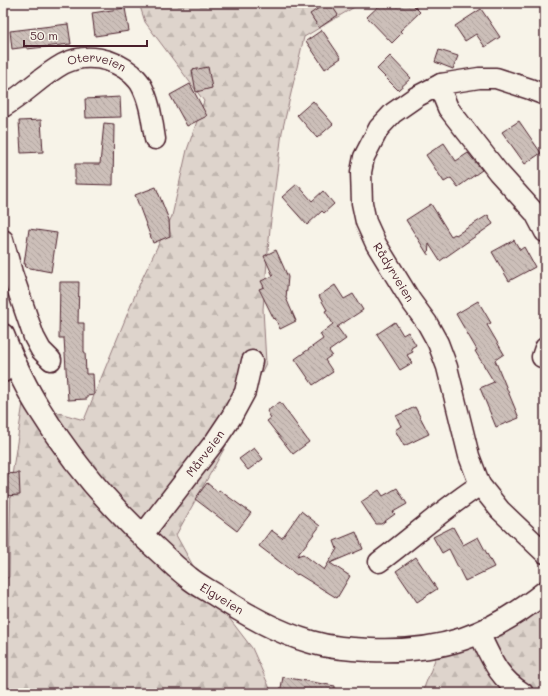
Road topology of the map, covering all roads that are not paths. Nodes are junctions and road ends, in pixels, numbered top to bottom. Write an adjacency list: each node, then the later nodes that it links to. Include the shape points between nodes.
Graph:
1 (441, 84): 2 (street, Rådyrveien, via 496,78); 5 (street, via 448,108 534,213); 11 (street, Rådyrveien, via 393,113 379,128 364,157 361,172 362,204 366,222 376,244 438,343 447,367 469,456)
2 (545, 95)
3 (3, 107): 4 (street, Oterveien, via 64,63 84,58 98,58 124,67 140,82 150,108)
4 (155, 139)
5 (545, 232)
6 (3, 240): 8 (street, via 34,337 41,350)
7 (3, 335): 10 (main road, Elgveien)
8 (51, 360)
9 (252, 362): 12 (street, Mårveien, via 245,392 232,416)
10 (9, 368): 12 (main road, Elgveien, via 81,469)
11 (480, 485): 13 (street, Rådyrveien, via 500,510); 14 (street, via 446,508)
12 (142, 536): 16 (main road, Elgveien, via 188,578 238,610 269,627 311,642 342,649 392,651 435,647)
13 (545, 553)
14 (379, 562)
15 (545, 592): 16 (main road, Elgveien, via 513,616)
16 (479, 633): 17 (street, via 492,662 502,676)
17 (523, 693)

